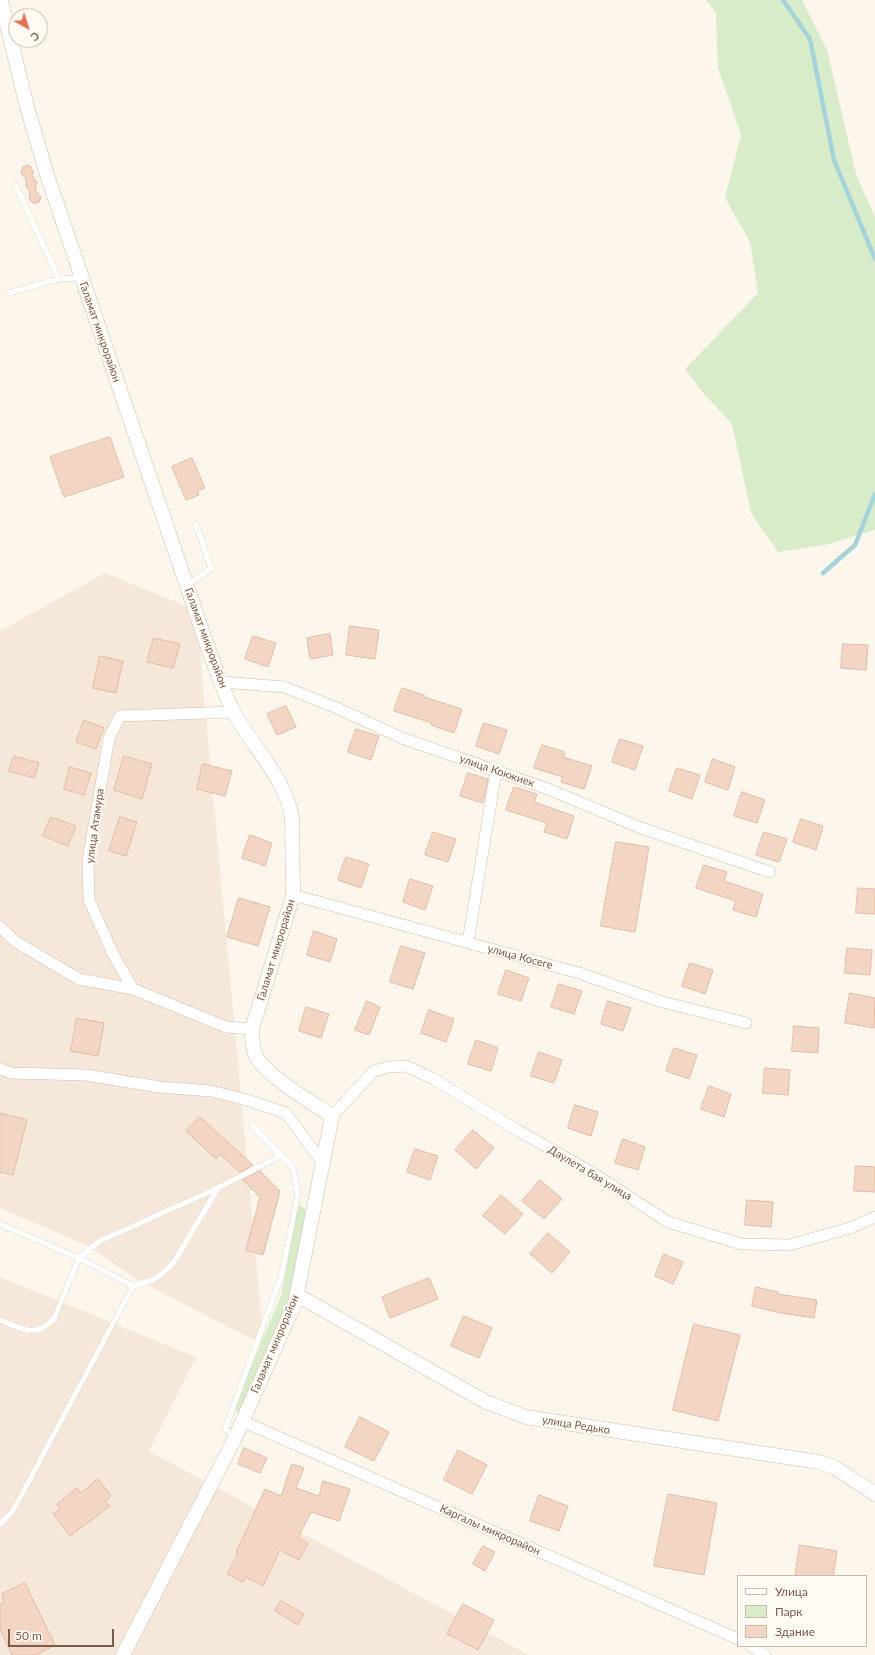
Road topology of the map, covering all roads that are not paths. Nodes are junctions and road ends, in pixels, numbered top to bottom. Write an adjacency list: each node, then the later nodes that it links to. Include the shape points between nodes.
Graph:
1 (1, 0): 3 (street, Галамат микрорайон, via 27,107)
2 (16, 186): 4 (lane)
3 (81, 278): 4 (lane); 7 (street, Галамат микрорайон)
4 (59, 279): 5 (lane)
5 (8, 294)
6 (196, 524): 7 (lane, via 211,568)
7 (188, 585): 8 (street, Галамат микрорайон, via 210,654)
8 (222, 682): 9 (street, Галамат микрорайон); 10 (street, улица Кокжиек, via 284,687 402,738)
9 (234, 712): 12 (street, Галамат микрорайон, via 277,777 290,804); 15 (street, улица Атамура, via 120,716 109,738 88,861 89,900 113,954)
10 (496, 770): 11 (street, улица Кокжиек, via 641,828); 14 (street)
11 (770, 872)
12 (293, 895): 14 (street, улица Косеге); 17 (street, Галамат микрорайон)
13 (0, 927): 15 (street, via 16,942 79,980)
14 (468, 942): 16 (street, улица Косеге, via 578,973 659,1001)
15 (133, 989): 17 (street, via 226,1027)
16 (746, 1023)
17 (252, 1029): 19 (street, Галамат микрорайон, via 252,1046 263,1066)
18 (0, 1069): 22 (street, via 12,1073 86,1075 159,1087 211,1092 247,1100 286,1113)
19 (332, 1116): 22 (street, Галамат микрорайон); 24 (street, Даулета бая улица, via 374,1070 406,1066 432,1078 668,1222 741,1244 789,1245 850,1228)
20 (252, 1124): 21 (lane)
21 (282, 1155): 23 (lane); 31 (lane, via 294,1168 298,1194 281,1277 226,1429)
22 (322, 1162): 28 (street, Галамат микрорайон)
23 (218, 1188): 26 (lane, via 100,1241); 27 (lane, via 174,1262 153,1280)
24 (875, 1217)
25 (0, 1224): 26 (lane)
26 (78, 1258): 27 (lane); 29 (lane, via 54,1318 46,1326 36,1331 24,1330)
27 (134, 1286): 33 (lane, via 12,1512)
28 (297, 1295): 30 (street, Галамат микрорайон); 32 (street, улица Редько, via 486,1402 526,1417 819,1462 834,1467)
29 (0, 1320)
30 (242, 1421): 31 (street, Галамат микрорайон); 34 (street, Каргалы микрорайон)
31 (235, 1438): 36 (street, Галамат микрорайон)
32 (875, 1494)
33 (0, 1524)
34 (737, 1639)
35 (753, 1647): 37 (street)
36 (122, 1655)
37 (765, 1655)

